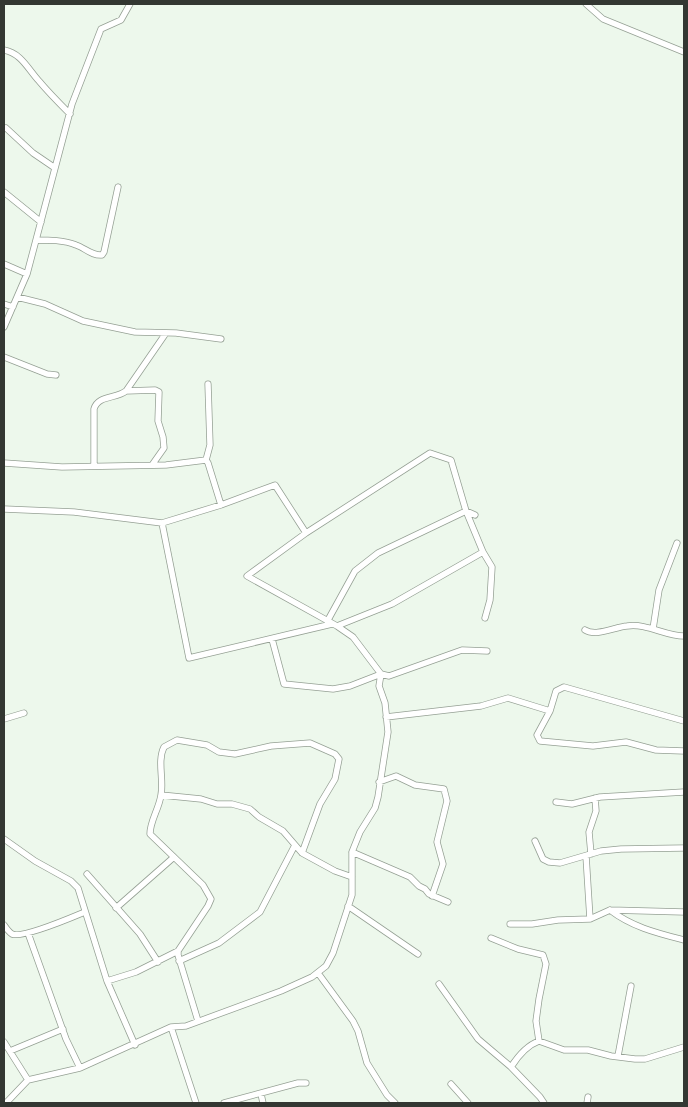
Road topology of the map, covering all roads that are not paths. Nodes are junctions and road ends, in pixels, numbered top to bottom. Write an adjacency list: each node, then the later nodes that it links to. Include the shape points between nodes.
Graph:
1 (130, 4): 5 (street, via 121,20 101,29)
2 (586, 4): 4 (street, via 603,19)
3 (4, 50): 5 (street, via 23,60)
4 (684, 52)
5 (70, 114): 7 (street)
6 (6, 128): 7 (street, via 33,154)
7 (55, 168): 10 (street)
8 (118, 187): 11 (street, via 102,255 94,255 65,242)
9 (4, 192): 10 (street)
10 (41, 222): 11 (street)
11 (36, 240): 13 (street)
12 (4, 264): 13 (street)
13 (26, 274): 14 (street)
14 (17, 297): 16 (street); 18 (street, via 46,304 83,321 135,332)
15 (4, 304): 16 (street)
16 (13, 307): 17 (street)
17 (4, 328)
18 (166, 333): 19 (street); 23 (street)
19 (221, 339)
20 (4, 357): 21 (street)
21 (56, 375)
22 (208, 384): 24 (street, via 210,445)
23 (126, 391): 26 (street, via 159,392 158,421 164,448); 27 (street, via 96,404)
24 (206, 460): 26 (street); 28 (street)
25 (4, 463): 27 (street)
26 (152, 465): 27 (street)
27 (94, 466)
28 (221, 505): 32 (street); 33 (street, via 275,484)
29 (4, 509): 32 (street, via 74,512)
30 (466, 511): 31 (street); 33 (street, via 451,460 430,453); 35 (street); 37 (street, via 378,553 355,571)
31 (475, 515)
32 (162, 522): 41 (street, via 189,658)
33 (306, 533): 37 (street, via 247,576)
34 (677, 544): 38 (street, via 659,590)
35 (483, 552): 36 (street, via 492,567 490,600); 37 (street, via 392,604)
36 (485, 618)
37 (332, 623): 41 (street); 43 (street, via 353,637)
38 (653, 629): 39 (street, via 633,626 594,632); 40 (street)
39 (585, 630)
40 (684, 636)
41 (272, 639): 43 (street, via 284,684 333,689)
42 (487, 651): 43 (street, via 462,650 389,676)
43 (381, 674): 46 (street, via 379,686)
44 (550, 711): 46 (street, via 508,698 481,706); 48 (street, via 556,690 564,687); 49 (street, via 537,735 540,741 593,746 626,742 656,750)
45 (24, 713): 47 (street)
46 (386, 717): 50 (street, via 388,732)
47 (4, 719)
48 (684, 721)
49 (684, 751)
50 (379, 782): 59 (street, via 375,808); 65 (street, via 396,776 415,785 446,792 447,801 437,842 444,864)
51 (684, 792): 53 (street)
52 (161, 795): 57 (street, via 244,807 283,831); 60 (street, via 162,751 177,740 235,754 271,746 310,743 320,746 335,754 339,763); 62 (street, via 150,834)
53 (595, 798): 54 (street, via 572,804); 61 (street, via 596,811 589,832)
54 (556, 802)
55 (4, 839): 70 (street, via 71,881 78,888)
56 (535, 841): 61 (street, via 549,862 560,863)
57 (295, 845): 60 (street); 80 (street, via 260,912 220,942)
58 (684, 848): 61 (street, via 621,849)
59 (352, 852): 64 (street); 65 (street, via 410,877)
60 (302, 853): 64 (street)
61 (588, 855): 72 (street)
62 (174, 857): 68 (street); 78 (street, via 203,885 210,899)
63 (87, 874): 68 (street)
64 (352, 878): 67 (street)
65 (432, 896): 66 (street)
66 (448, 902)
67 (348, 906): 79 (street); 82 (street, via 333,953)
68 (116, 908): 81 (street, via 140,934)
69 (610, 910): 71 (street); 72 (street); 77 (street, via 622,920 648,931)
70 (85, 912): 75 (street); 83 (street)
71 (684, 912)
72 (590, 919): 73 (street)
73 (510, 924)
74 (4, 925): 75 (street, via 10,933)
75 (28, 933): 88 (street)
76 (491, 938): 89 (street, via 533,951 545,959 536,1021)
77 (684, 940)
78 (178, 951): 80 (street); 81 (street)
79 (418, 954)
80 (180, 961): 86 (street)
81 (158, 962): 83 (street)
82 (318, 973): 86 (street, via 281,991); 105 (street, via 353,1021 367,1063)
83 (107, 981): 91 (street)
84 (439, 984): 95 (street, via 478,1038)
85 (632, 986): 94 (street)
86 (198, 1021): 87 (street)
87 (171, 1027): 91 (street); 102 (street)
88 (63, 1029): 93 (street); 96 (street)
89 (539, 1041): 94 (street, via 564,1050 588,1050); 95 (street)
90 (4, 1042): 93 (street)
91 (135, 1044): 96 (street)
92 (684, 1047): 94 (street, via 645,1059)
93 (10, 1051): 97 (street)
94 (618, 1056)
95 (511, 1066): 107 (street)
96 (80, 1068): 97 (street)
97 (28, 1080): 101 (street)
98 (306, 1083): 100 (street)
99 (451, 1084): 106 (street)
100 (261, 1094): 103 (street); 104 (street)
101 (6, 1103)
102 (196, 1103)
103 (224, 1103)
104 (263, 1103)
105 (395, 1103)
106 (468, 1103)
107 (544, 1103)

